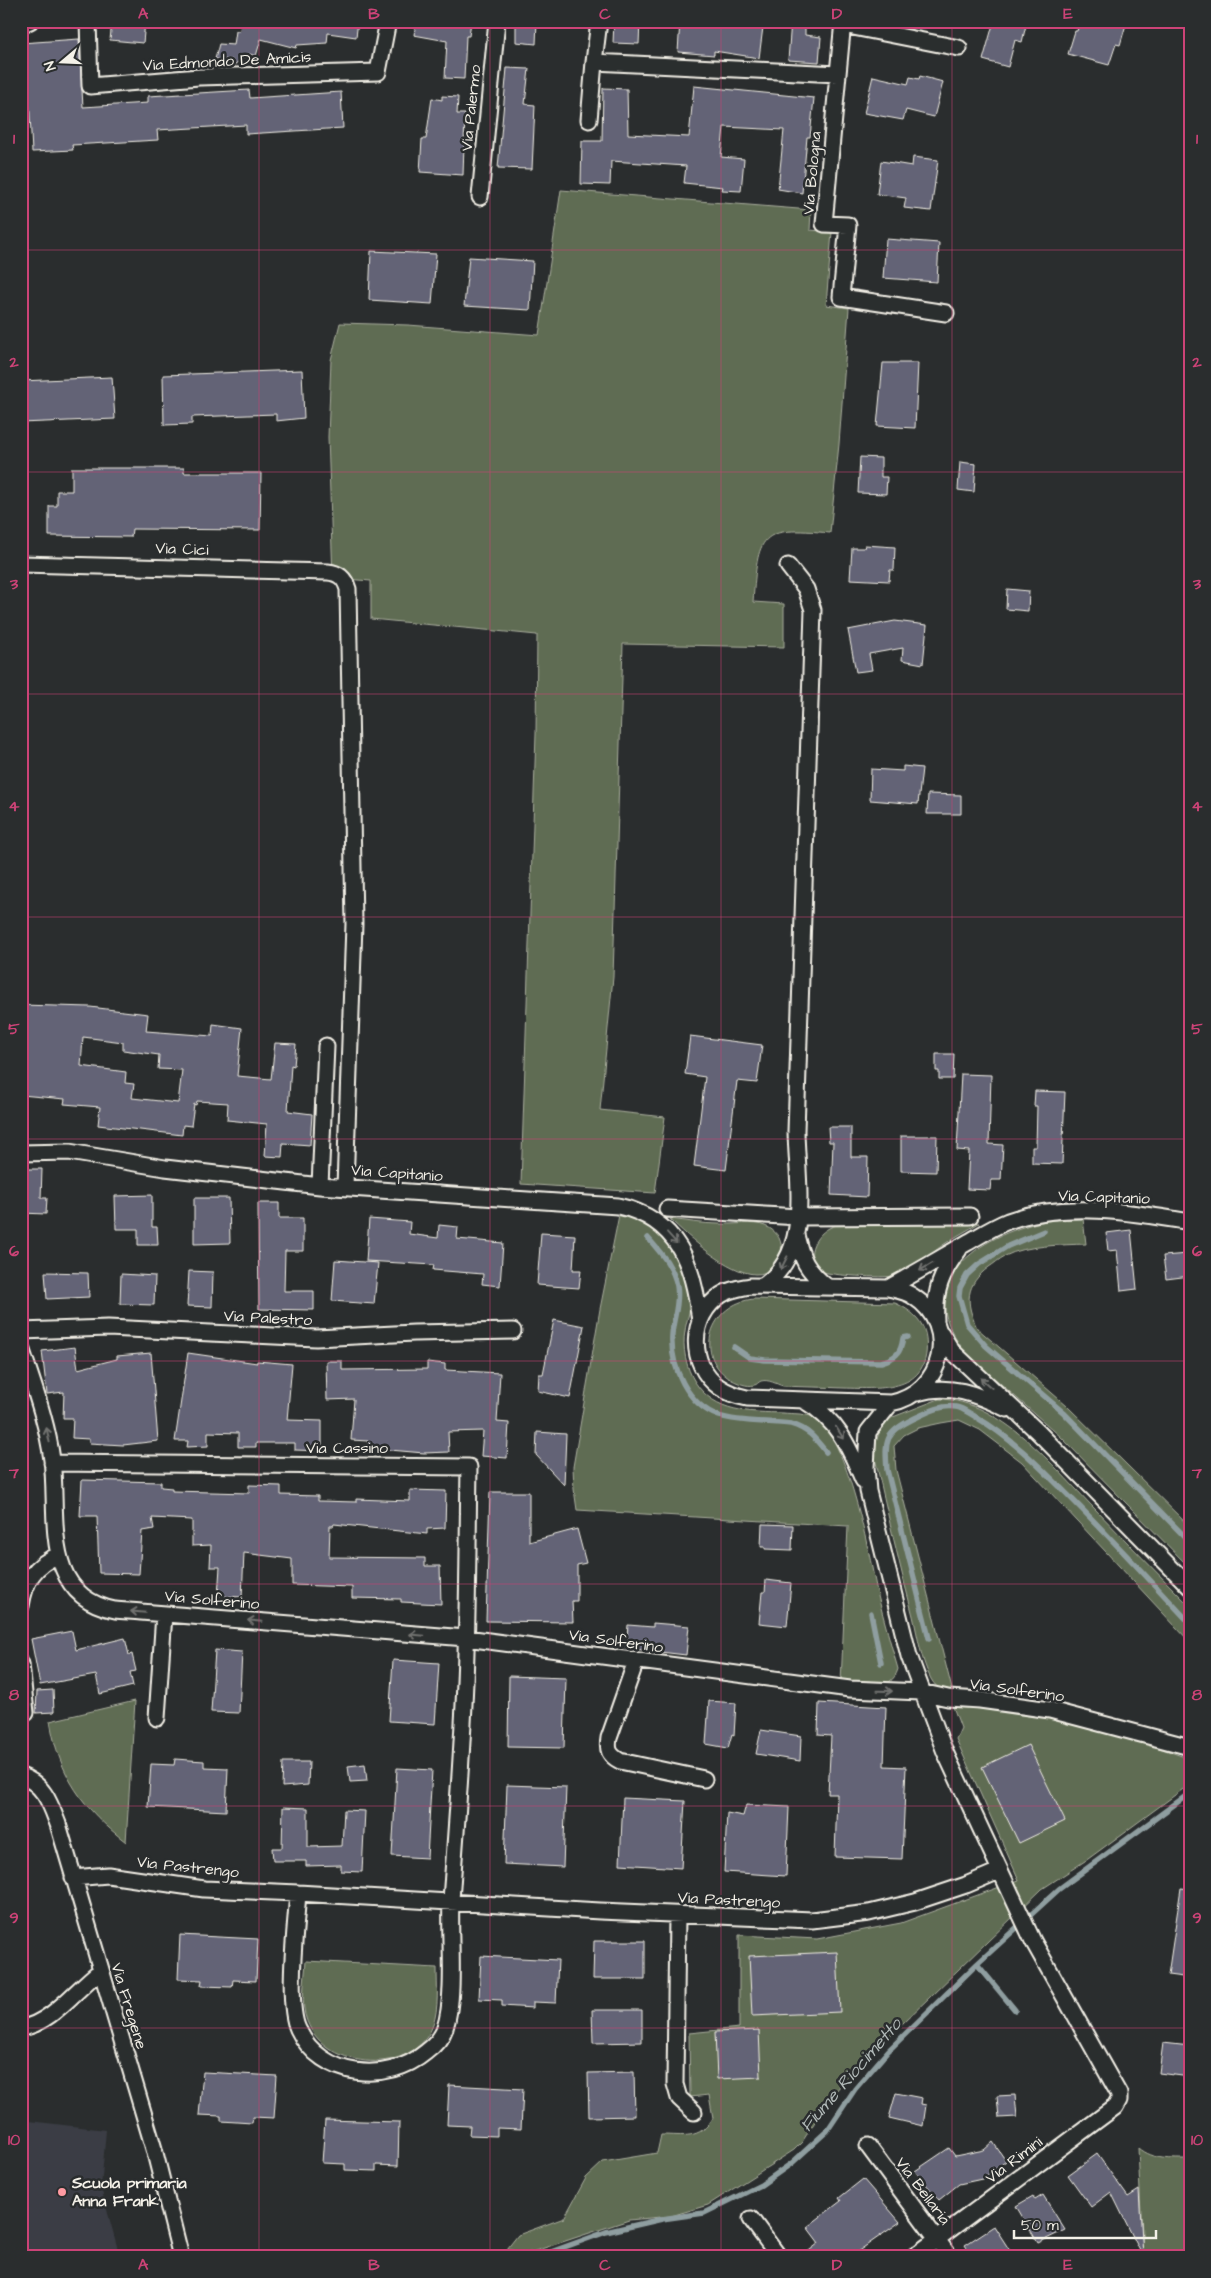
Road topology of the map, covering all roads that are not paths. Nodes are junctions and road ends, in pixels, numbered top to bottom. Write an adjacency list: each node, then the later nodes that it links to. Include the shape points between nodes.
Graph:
1 (30, 21): 7 (street)
2 (88, 21): 3 (street, Via Edmondo De Amicis, via 90,86 199,77 378,72)
3 (388, 21)
4 (497, 21): 12 (street, Via Palermo)
5 (599, 21): 9 (street)
6 (843, 23): 8 (street); 10 (street, Via Bologna)
7 (21, 25)
8 (958, 48)
9 (594, 62): 10 (street); 11 (street)
10 (838, 74): 13 (street, Via Bologna, via 824,224 848,225 841,297)
11 (589, 120)
12 (480, 197)
13 (946, 312)
14 (21, 564): 19 (street, Via Cici, via 328,572 340,575 346,581 354,907)
15 (788, 566): 22 (street, via 806,589 813,610 796,1131)
16 (326, 1046): 18 (street)
17 (21, 1153): 18 (street, Via Capitanio, via 69,1152 175,1170)
18 (320, 1186): 19 (street, Via Capitanio)
19 (345, 1187): 29 (street, Via Capitanio, one-way to 29, via 633,1209 660,1224 686,1257 696,1288)
20 (667, 1209): 22 (street)
21 (970, 1216): 22 (street)
22 (799, 1217): 24 (street)
23 (1190, 1222): 25 (street, Via Capitanio, via 1122,1212 1060,1211 1009,1221)
24 (796, 1235): 26 (street, one-way to 26, via 779,1274); 27 (street, via 805,1265)
25 (963, 1245): 28 (street, Via Capitanio, one-way to 28); 30 (street, Via Capitanio, via 942,1274 935,1302)
26 (764, 1285): 27 (street); 29 (street, via 733,1289 721,1295 705,1311)
27 (826, 1286): 28 (street)
28 (888, 1288): 30 (street, via 913,1296 926,1306)
29 (700, 1322): 35 (street, via 696,1333 698,1356 706,1373 719,1387 748,1398)
30 (937, 1326): 34 (street, Via Capitanio, via 941,1344 938,1364 927,1384); 37 (street, one-way to 30, via 952,1351)
31 (21, 1331): 32 (street, Via Palestro, via 108,1328 316,1338)
32 (513, 1331)
33 (21, 1347): 38 (street, Via Solferino, one-way to 33, via 42,1409)
34 (916, 1393): 36 (street); 37 (street, via 931,1389 960,1390)
35 (805, 1400): 36 (street); 39 (street, one-way to 39, via 820,1410 839,1431)
36 (891, 1403): 39 (street, via 868,1432)
37 (1021, 1417): 41 (street)
38 (52, 1463): 40 (street, Via Solferino, via 55,1539); 44 (street, Via Cassino, via 469,1467)
39 (868, 1491): 47 (street, via 900,1624)
40 (59, 1555): 42 (street, via 42,1563 28,1579); 43 (street, Via Solferino, one-way to 40, via 114,1610 84,1597 64,1574)
41 (1190, 1587)
42 (21, 1606)
43 (164, 1614): 44 (street, Via Solferino, one-way to 43); 49 (street)
44 (466, 1638): 45 (street, Via Solferino); 56 (street)
45 (636, 1661): 47 (street, Via Solferino, one-way to 47, via 850,1689); 52 (street, via 609,1738 611,1756 620,1761)
46 (21, 1664): 48 (street)
47 (921, 1692): 50 (street, Via Solferino, via 1050,1710); 53 (street)
48 (26, 1713)
49 (157, 1718)
50 (1190, 1747)
51 (22, 1776): 54 (street, Via Fregene, via 34,1781 48,1799)
52 (704, 1779)
53 (999, 1872): 57 (street, Via Pastrengo, via 915,1902 841,1917 786,1920); 63 (street, Via Rimini, via 1033,1941 1113,2082 1119,2100 1115,2107)
54 (73, 1878): 55 (street, Via Pastrengo, via 108,1875 204,1889); 58 (street, Via Fregene)
55 (298, 1893): 56 (street, Via Pastrengo); 56 (street, via 293,1993 297,2028 320,2056 336,2066 372,2073 401,2068 417,2060 433,2047 444,2030 449,2009)
56 (451, 1902): 57 (street, Via Pastrengo)
57 (677, 1914): 60 (street, via 675,2084 679,2098)
58 (100, 1971): 59 (street, via 50,2015 32,2027); 64 (street, Via Fregene, via 154,2149)
59 (21, 2028)
60 (694, 2112)
61 (868, 2146): 63 (street, Via Bellaria)
62 (751, 2219): 65 (street)
63 (937, 2239): 66 (street, Via Rimini); 67 (street, Via Bellaria)
64 (182, 2257)
65 (779, 2257)
66 (912, 2257)
67 (950, 2257)

